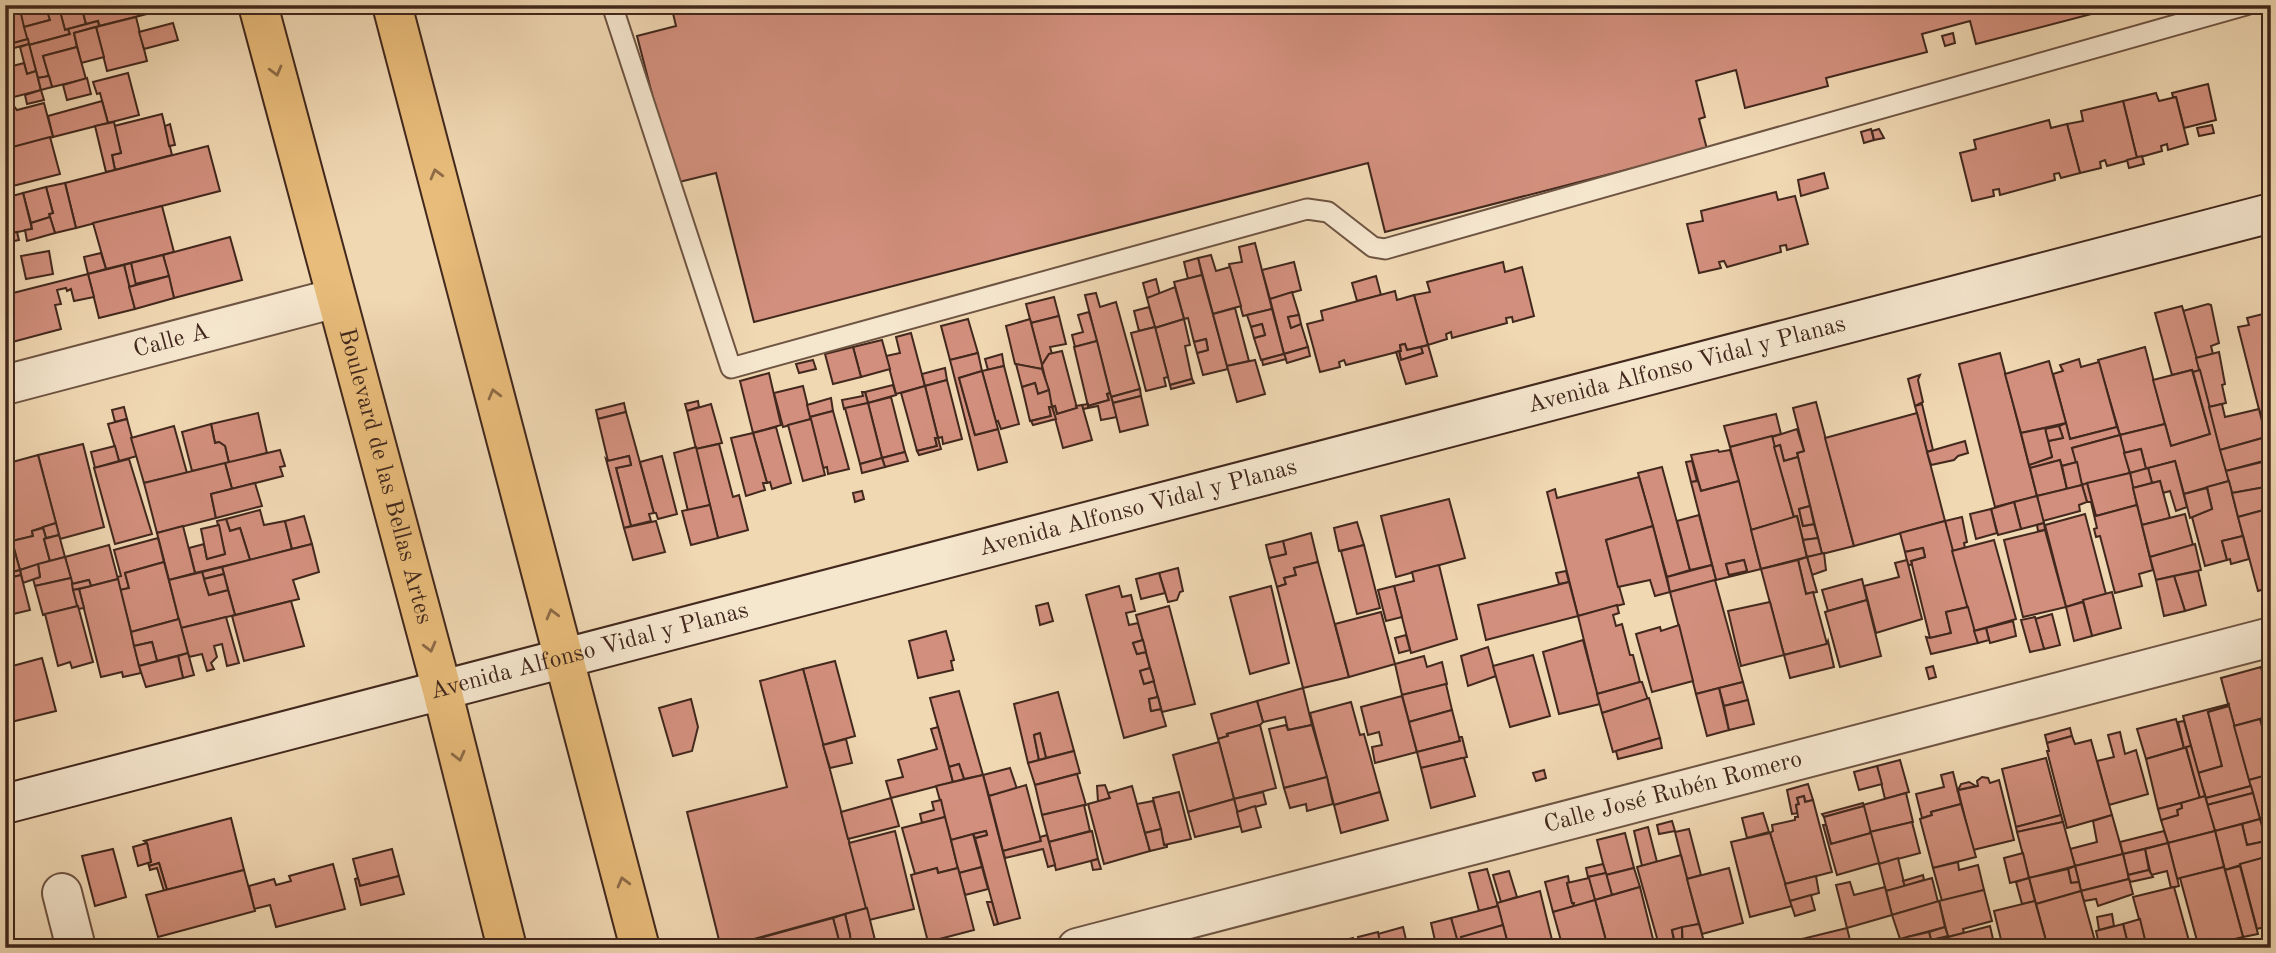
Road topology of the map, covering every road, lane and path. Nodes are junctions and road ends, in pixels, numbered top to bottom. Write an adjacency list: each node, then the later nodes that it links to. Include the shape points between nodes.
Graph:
1 (258, 5): 6 (main road, Boulevard de las Bellas Artes, one-way to 6)
2 (392, 5): 9 (main road, one-way to 2)
3 (612, 5): 4 (lane, via 731,368 1307,209 1328,212 1373,247 1385,249)
4 (2246, 5)
5 (2271, 214): 9 (street, Avenida Alfonso Vidal y Planas)
6 (336, 298): 7 (street, Calle A); 10 (main road, Boulevard de las Bellas Artes, one-way to 10)
7 (5, 385)
8 (2271, 637): 16 (street, Calle José Rubén Romero)
9 (564, 659): 10 (street, Avenida Alfonso Vidal y Planas); 15 (main road, one-way to 9)
10 (442, 690): 11 (street, Avenida Alfonso Vidal y Planas); 14 (main road, Boulevard de las Bellas Artes, one-way to 14)
11 (5, 804)
12 (62, 894): 13 (street)
13 (76, 948)
14 (507, 948)
15 (640, 948)
16 (1077, 948)

